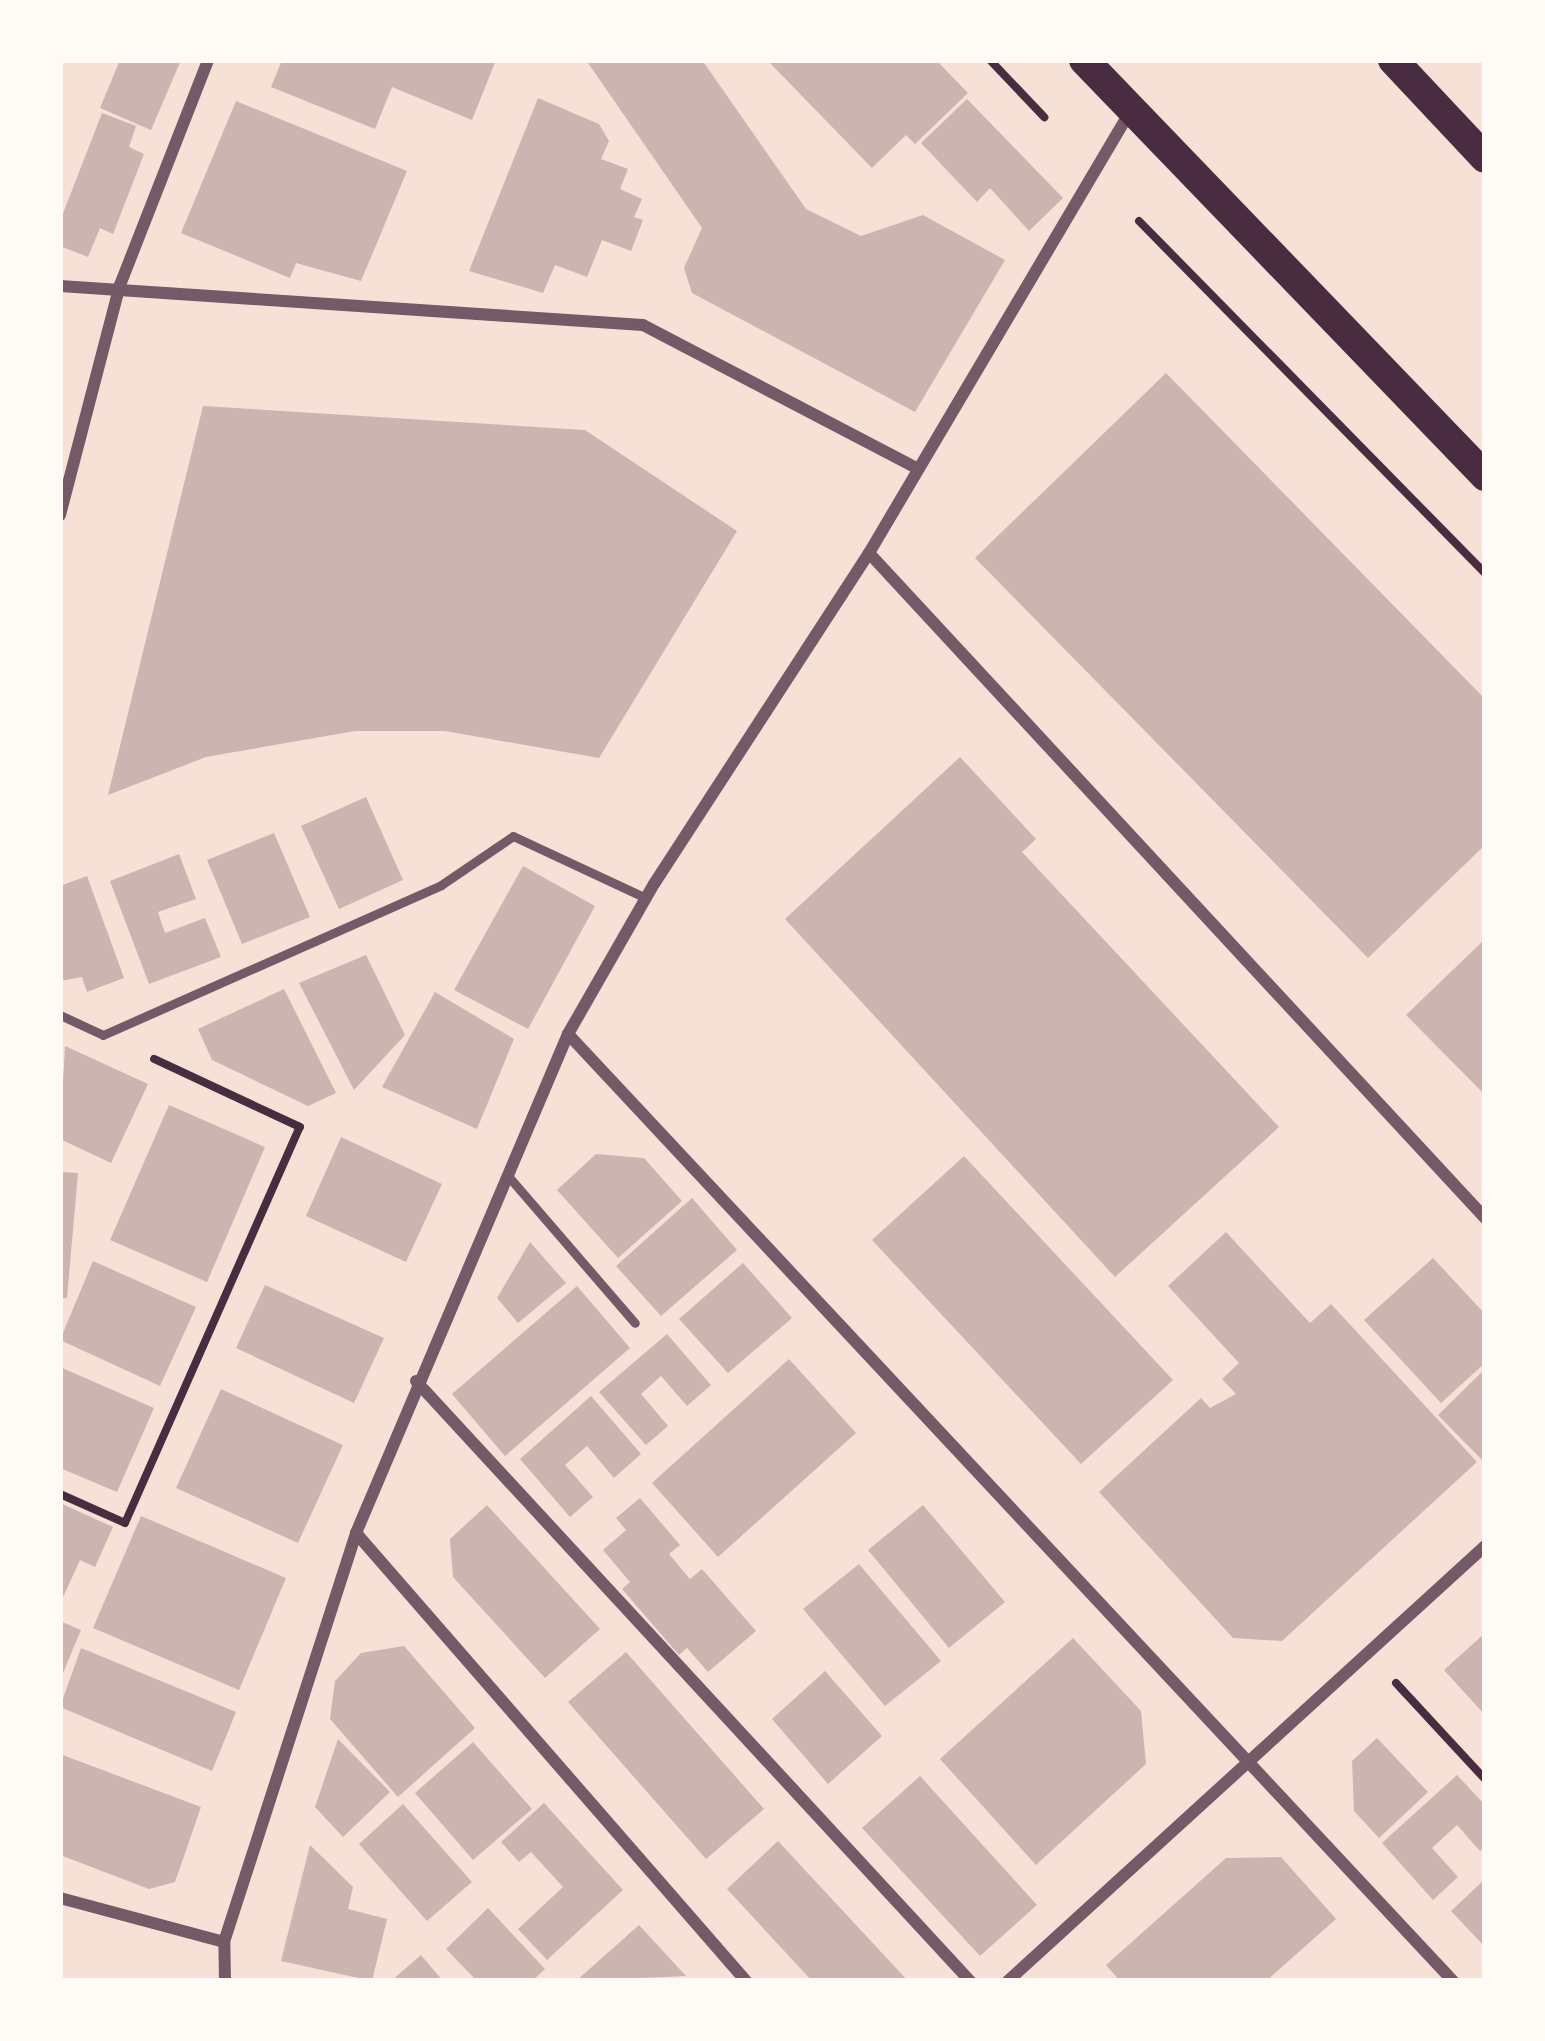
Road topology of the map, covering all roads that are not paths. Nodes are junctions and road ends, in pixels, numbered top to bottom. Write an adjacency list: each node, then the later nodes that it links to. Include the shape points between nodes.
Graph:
1 (208, 60): 6 (street)
2 (1084, 60): 4 (main road)
3 (1393, 60): 5 (main road)
4 (1131, 109): 8 (street); 9 (main road)
5 (1485, 158)
6 (119, 285): 7 (street); 8 (street, via 643,325); 10 (street)
7 (60, 286)
8 (915, 467): 11 (street)
9 (1485, 476)
10 (60, 515)
11 (869, 553): 12 (street); 16 (street)
12 (646, 898): 13 (lane, via 513,836 442,885 103,1035); 14 (street)
13 (60, 1015)
14 (568, 1034): 15 (street); 21 (street)
15 (504, 1172): 17 (lane); 18 (street)
16 (1485, 1218)
17 (634, 1323)
18 (416, 1382): 19 (street); 26 (street)
19 (356, 1533): 23 (street); 25 (street)
20 (1485, 1546): 21 (street)
21 (1249, 1756): 27 (street); 28 (street)
22 (60, 1898): 23 (street)
23 (224, 1942): 24 (street)
24 (224, 1981)
25 (746, 1981)
26 (970, 1981)
27 (1008, 1981)
28 (1453, 1981)

